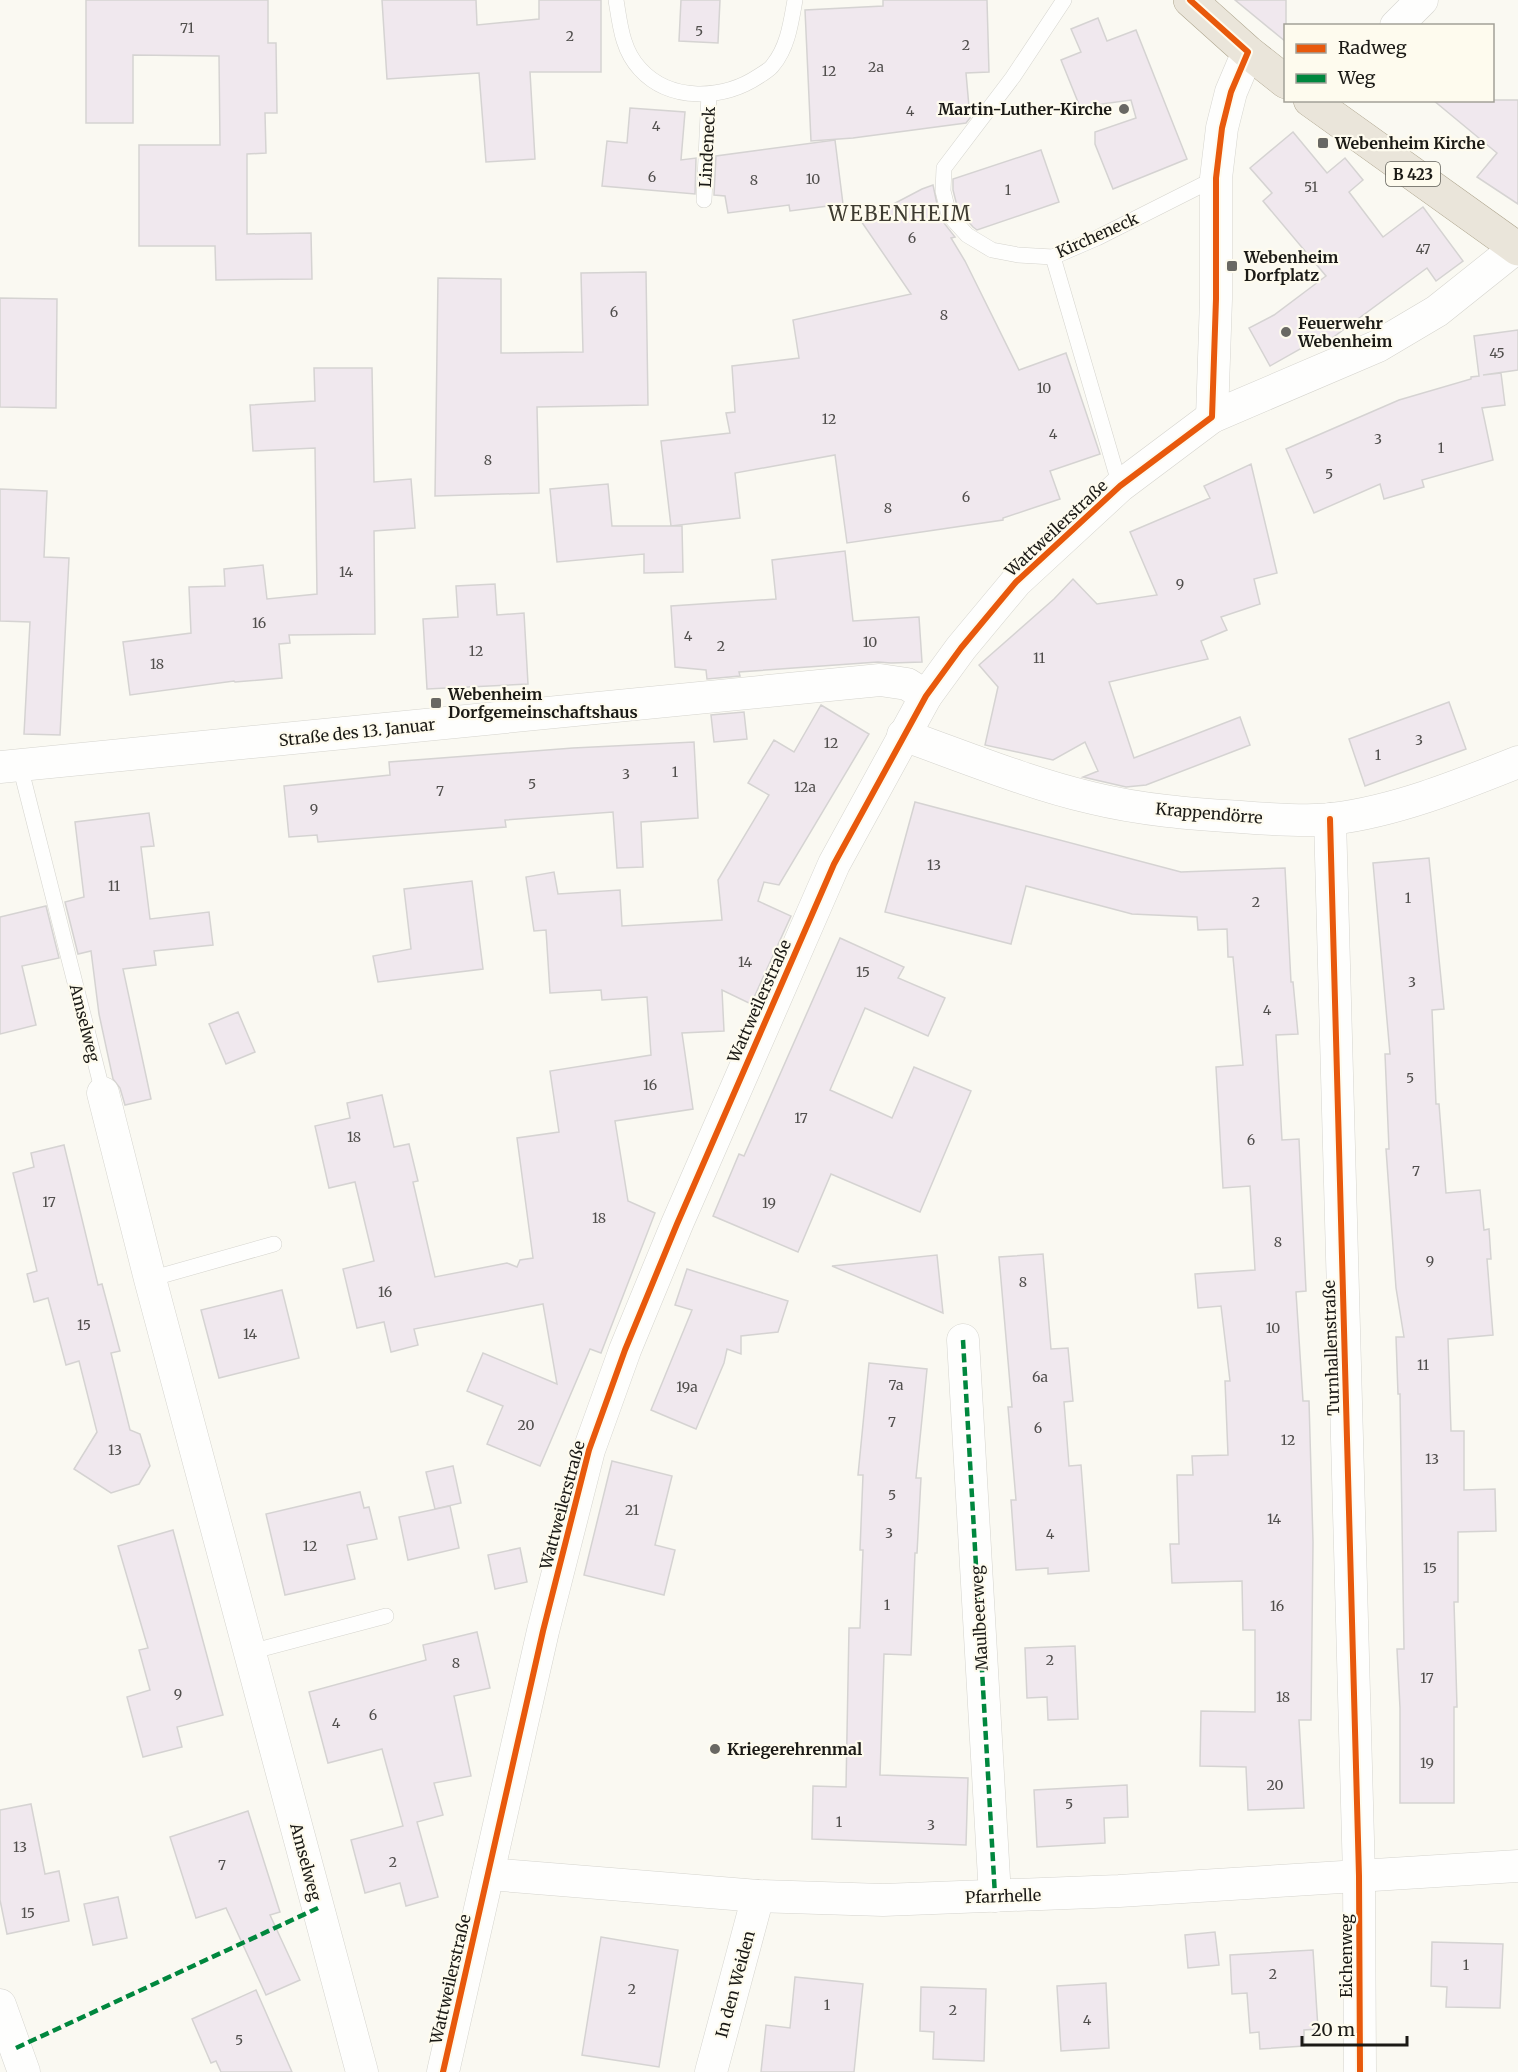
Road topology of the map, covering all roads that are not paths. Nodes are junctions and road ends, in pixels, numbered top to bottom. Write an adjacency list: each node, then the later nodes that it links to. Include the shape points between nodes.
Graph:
1 (616, 0): 9 (lane, Lindeneck, via 623,41 639,69 665,88)
2 (795, 0): 9 (lane, Lindeneck, via 787,40 773,66 748,84)
3 (1064, 0): 14 (lane, Kircheneck, via 944,168 942,191 949,215 967,235 992,250)
4 (1190, 0): 7 (main road)
5 (1422, 0): 6 (street)
6 (1398, 24)
7 (1248, 52): 8 (main road); 11 (street, via 1231,92)
8 (1284, 80)
9 (709, 94): 12 (lane, Lindeneck)
10 (1315, 102): 13 (main road, B 423)
11 (1216, 178): 14 (lane, Kircheneck); 15 (street)
12 (704, 200)
13 (1517, 248): 15 (street, Wattweilerstraße, via 1437,311 1378,346)
14 (1053, 257): 16 (lane)
15 (1212, 417): 16 (street, Wattweilerstraße)
16 (1120, 486): 17 (street, Wattweilerstraße, via 1016,582)
17 (926, 696): 18 (street, Wattweilerstraße); 20 (street, Straße des 13. Januar, via 908,684 880,680)
18 (903, 735): 21 (street, Krappendörre, via 1093,799 1178,813); 29 (street, Wattweilerstraße, via 834,864 625,1350 586,1461)
19 (1518, 762): 21 (street, Krappendörre, via 1388,808)
20 (10, 767): 22 (lane, Amselweg)
21 (1330, 819): 30 (street, Turnhallenstraße)
22 (103, 1093): 24 (street, Amselweg)
23 (274, 1244): 24 (lane)
24 (150, 1279): 27 (street, Amselweg)
25 (963, 1340): 32 (street, Maulbeerweg)
26 (386, 1616): 27 (lane)
27 (250, 1652): 35 (street, Amselweg)
28 (1518, 1866): 30 (street, Pfarrhelle)
29 (488, 1874): 31 (street, Pfarrhelle); 36 (street, Wattweilerstraße)
30 (1359, 1876): 32 (street, Pfarrhelle); 38 (street, Eichenweg)
31 (758, 1896): 32 (street, Pfarrhelle, via 883,1900); 37 (street, In den Weiden)
32 (995, 1896)
33 (0, 2005): 34 (street)
34 (24, 2072)
35 (362, 2072)
36 (443, 2072)
37 (711, 2072)
38 (1360, 2072)

